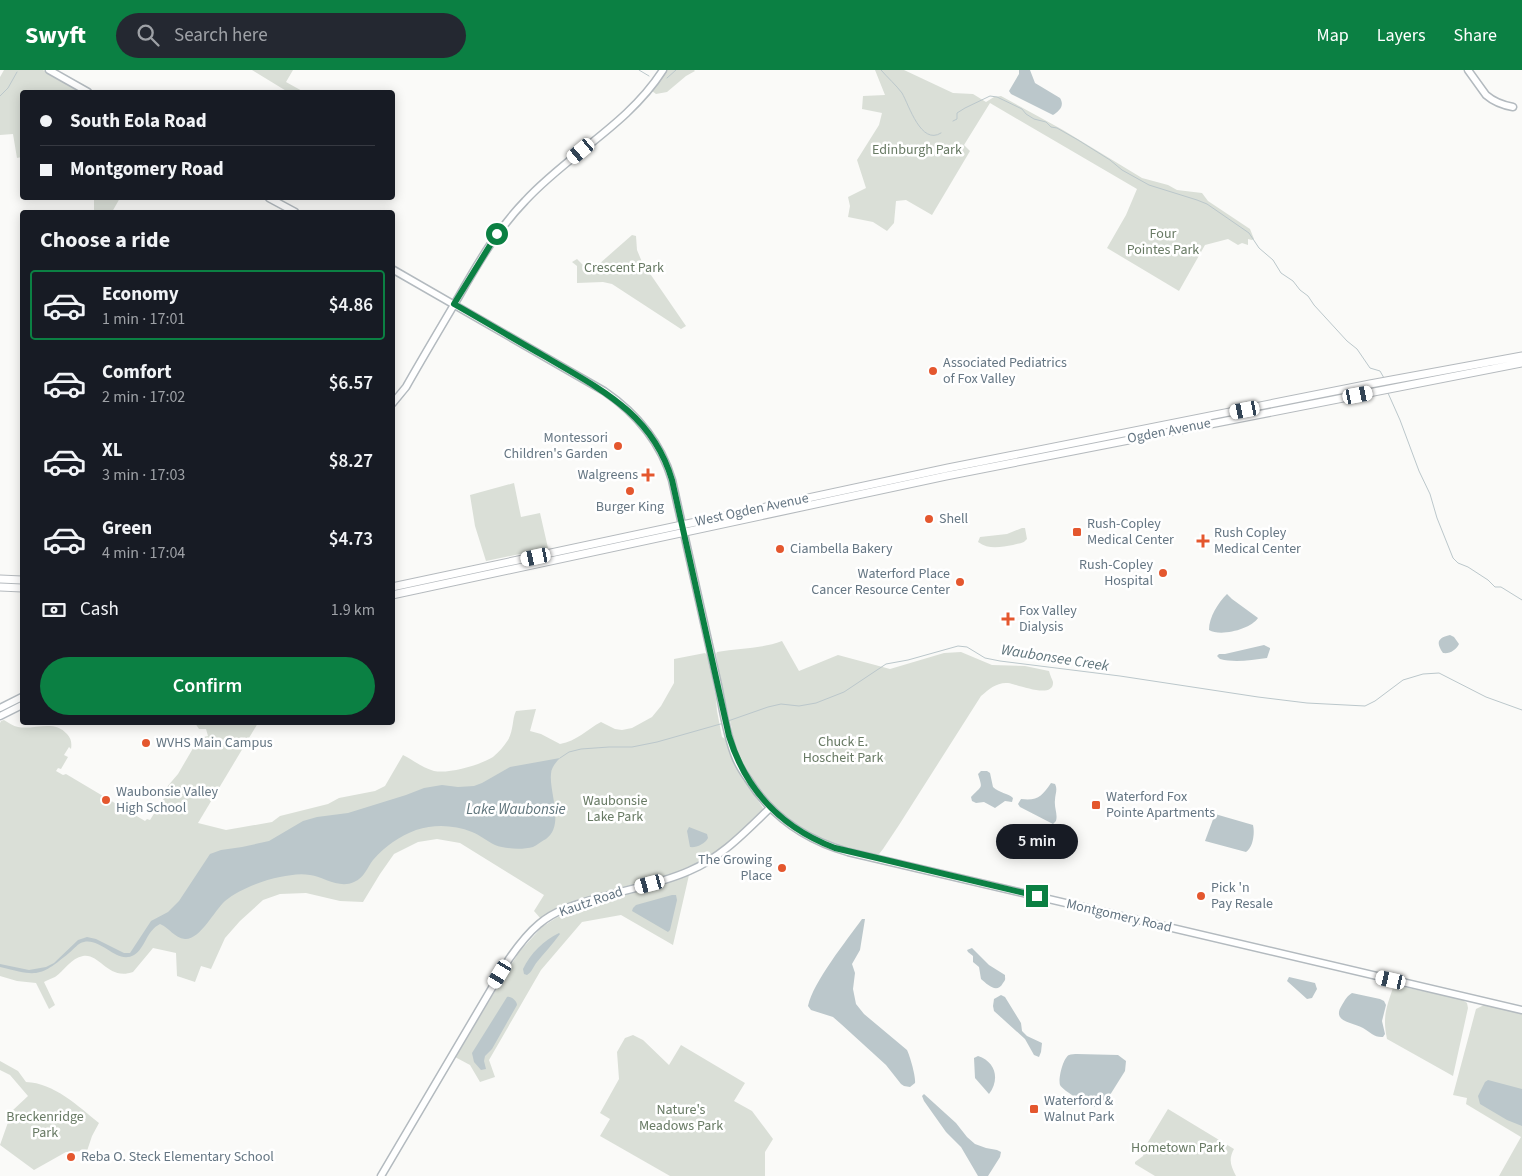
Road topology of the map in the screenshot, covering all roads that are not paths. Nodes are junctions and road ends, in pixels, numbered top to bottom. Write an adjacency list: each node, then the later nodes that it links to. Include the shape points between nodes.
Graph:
1 (49, 70): 4 (street)
2 (663, 70): 9 (street, via 630,111 514,212 491,242)
3 (1468, 70): 5 (street, via 1490,99)
4 (84, 90)
5 (1513, 107)
6 (273, 200): 7 (street)
7 (291, 210)
8 (395, 271): 9 (street, Montgomery Road)
9 (454, 304): 12 (street); 14 (street, Montgomery Road, via 592,384 633,415 666,462)
10 (1522, 356): 13 (main road, Ogden Avenue, via 1027,452)
11 (1522, 363): 13 (main road, Ogden Avenue)
12 (395, 400)
13 (817, 500): 14 (main road, West Ogden Avenue)
14 (683, 529): 17 (main road, West Ogden Avenue); 20 (main road, West Ogden Avenue); 25 (street, Montgomery Road, via 727,730 736,758 752,786)
15 (0, 579): 16 (main road)
16 (20, 580)
17 (395, 586)
18 (0, 587): 19 (main road)
19 (20, 588)
20 (395, 594)
21 (20, 698): 23 (street)
22 (20, 705): 24 (street)
23 (0, 708)
24 (0, 716)
25 (770, 808): 26 (street, Montgomery Road, via 812,839 848,852); 27 (street, Kautz Road, via 727,849 697,868 576,904 538,924 509,959)
26 (1522, 1010)
27 (380, 1176)

